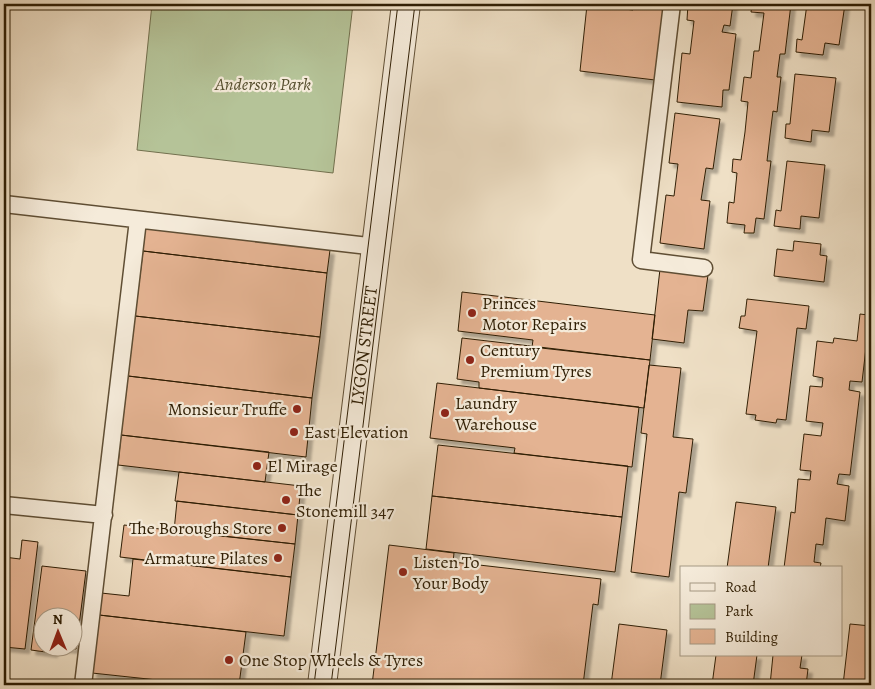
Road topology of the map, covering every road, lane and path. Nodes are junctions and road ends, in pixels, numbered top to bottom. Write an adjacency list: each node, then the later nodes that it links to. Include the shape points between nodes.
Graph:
1 (406, 4): 5 (street, LYGON STREET)
2 (672, 4): 6 (lane, via 641,260)
3 (4, 204): 4 (lane)
4 (138, 220): 5 (lane); 8 (lane)
5 (377, 247): 10 (street, LYGON STREET)
6 (704, 268)
7 (4, 505): 8 (lane)
8 (104, 515): 9 (lane)
9 (83, 685)
10 (322, 685)

